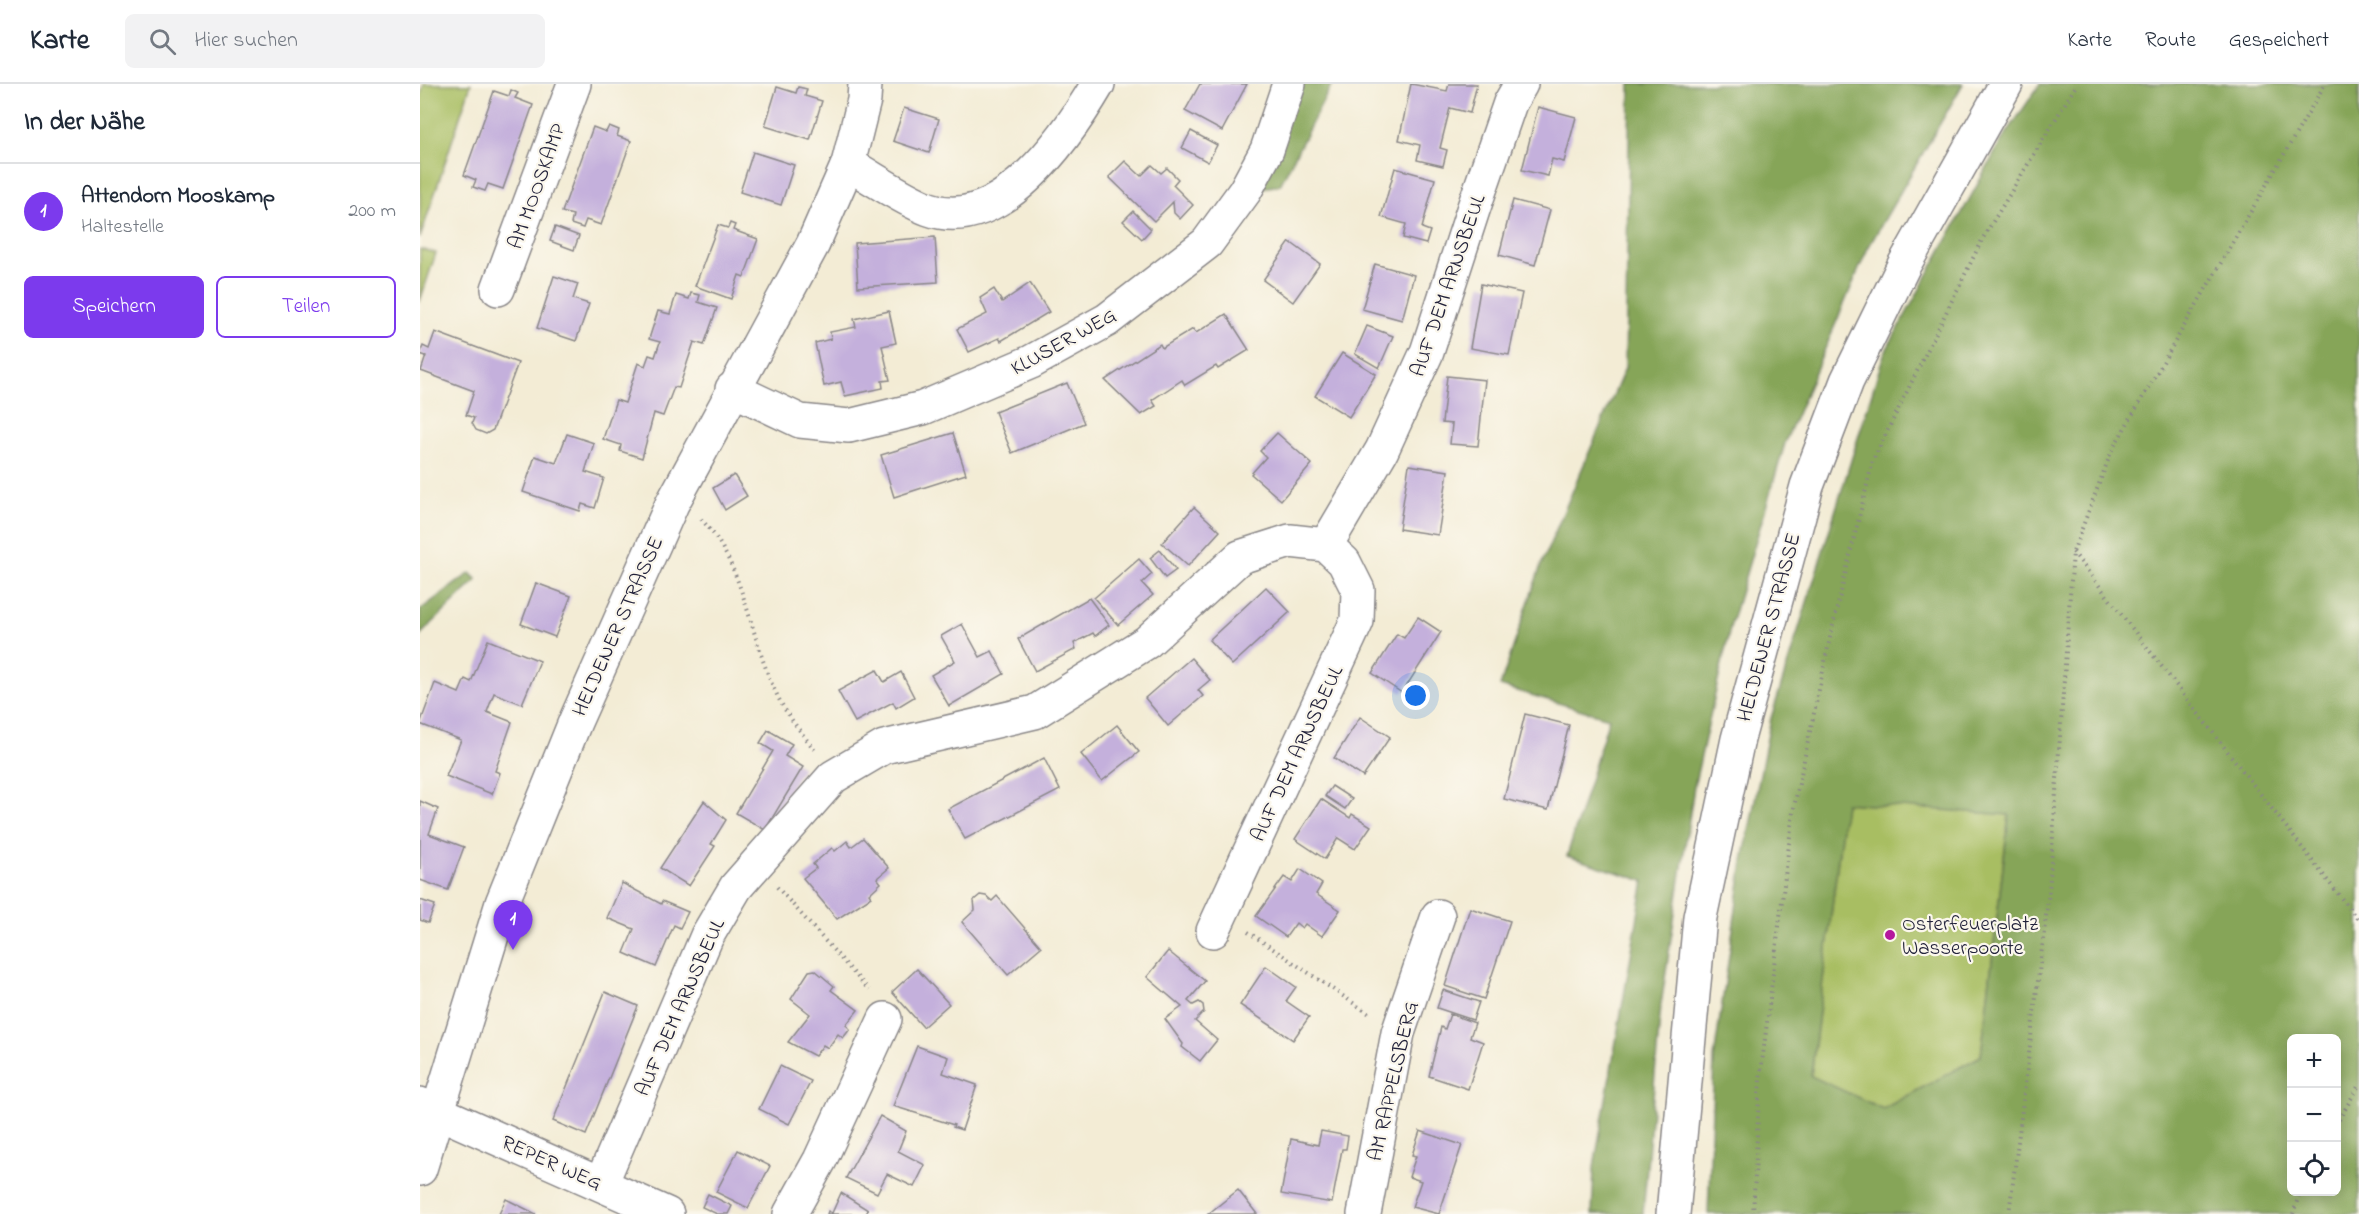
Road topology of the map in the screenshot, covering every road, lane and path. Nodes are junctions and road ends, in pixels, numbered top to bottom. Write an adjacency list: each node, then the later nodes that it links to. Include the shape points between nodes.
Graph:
1 (574, 84): 10 (street, AM MOOSKAMP)
2 (865, 84): 9 (street, HELDENER STRASSE)
3 (1098, 84): 9 (street, via 1077,120 1041,162 999,201 966,213 930,209)
4 (1289, 84): 11 (street, KLUSER WEG, via 1267,150 1245,191 1207,243 1107,320 1031,362 923,408 849,426 800,421)
5 (1521, 84): 13 (street, AUF DEM ARNSBEUL, via 1510,103 1480,188 1427,352 1382,450)
6 (2006, 84): 31 (street, HELDENER STRASSE, via 1899,275 1847,381 1807,486 1738,739 1700,917)
7 (2077, 84): 32 (path, via 1983,238 1873,460 1793,812 1760,1079)
8 (2325, 84): 14 (path, via 2112,450)
9 (848, 164): 11 (street, HELDENER STRASSE, via 813,244)
10 (498, 289)
11 (732, 389): 12 (street, HELDENER STRASSE)
12 (672, 504): 15 (path, via 698,516 718,538 740,586 777,696); 23 (street, HELDENER STRASSE, via 571,732 502,903)
13 (1326, 545): 15 (street, AUF DEM ARNSBEUL, via 1290,541 1240,557 1147,642 1035,712 884,747); 19 (street, AUF DEM ARNSBEUL, via 1344,562 1358,590 1357,621)
14 (2073, 552): 18 (path); 33 (path, via 2049,892)
15 (833, 777): 16 (street, AUF DEM ARNSBEUL)
16 (756, 864): 20 (path, via 866,984); 26 (street, AUF DEM ARNSBEUL, via 736,888 707,936)
17 (1438, 916): 21 (street, AM RAPPELSBERG)
18 (2359, 921)
19 (1218, 922): 21 (path)
20 (885, 1019): 29 (street, via 820,1160)
21 (1398, 1033): 30 (street, AM RAPPELSBERG)
22 (2359, 1085): 24 (path)
23 (428, 1107): 25 (street, HELDENER STRASSE); 26 (street, REPER WEG)
24 (2341, 1118)
25 (420, 1169)
26 (601, 1184): 28 (street, REPER WEG)
27 (2298, 1196): 34 (path)
28 (667, 1214)
29 (790, 1214)
30 (1364, 1214)
31 (1673, 1214)
32 (1753, 1214)
33 (2009, 1214)
34 (2293, 1214)

